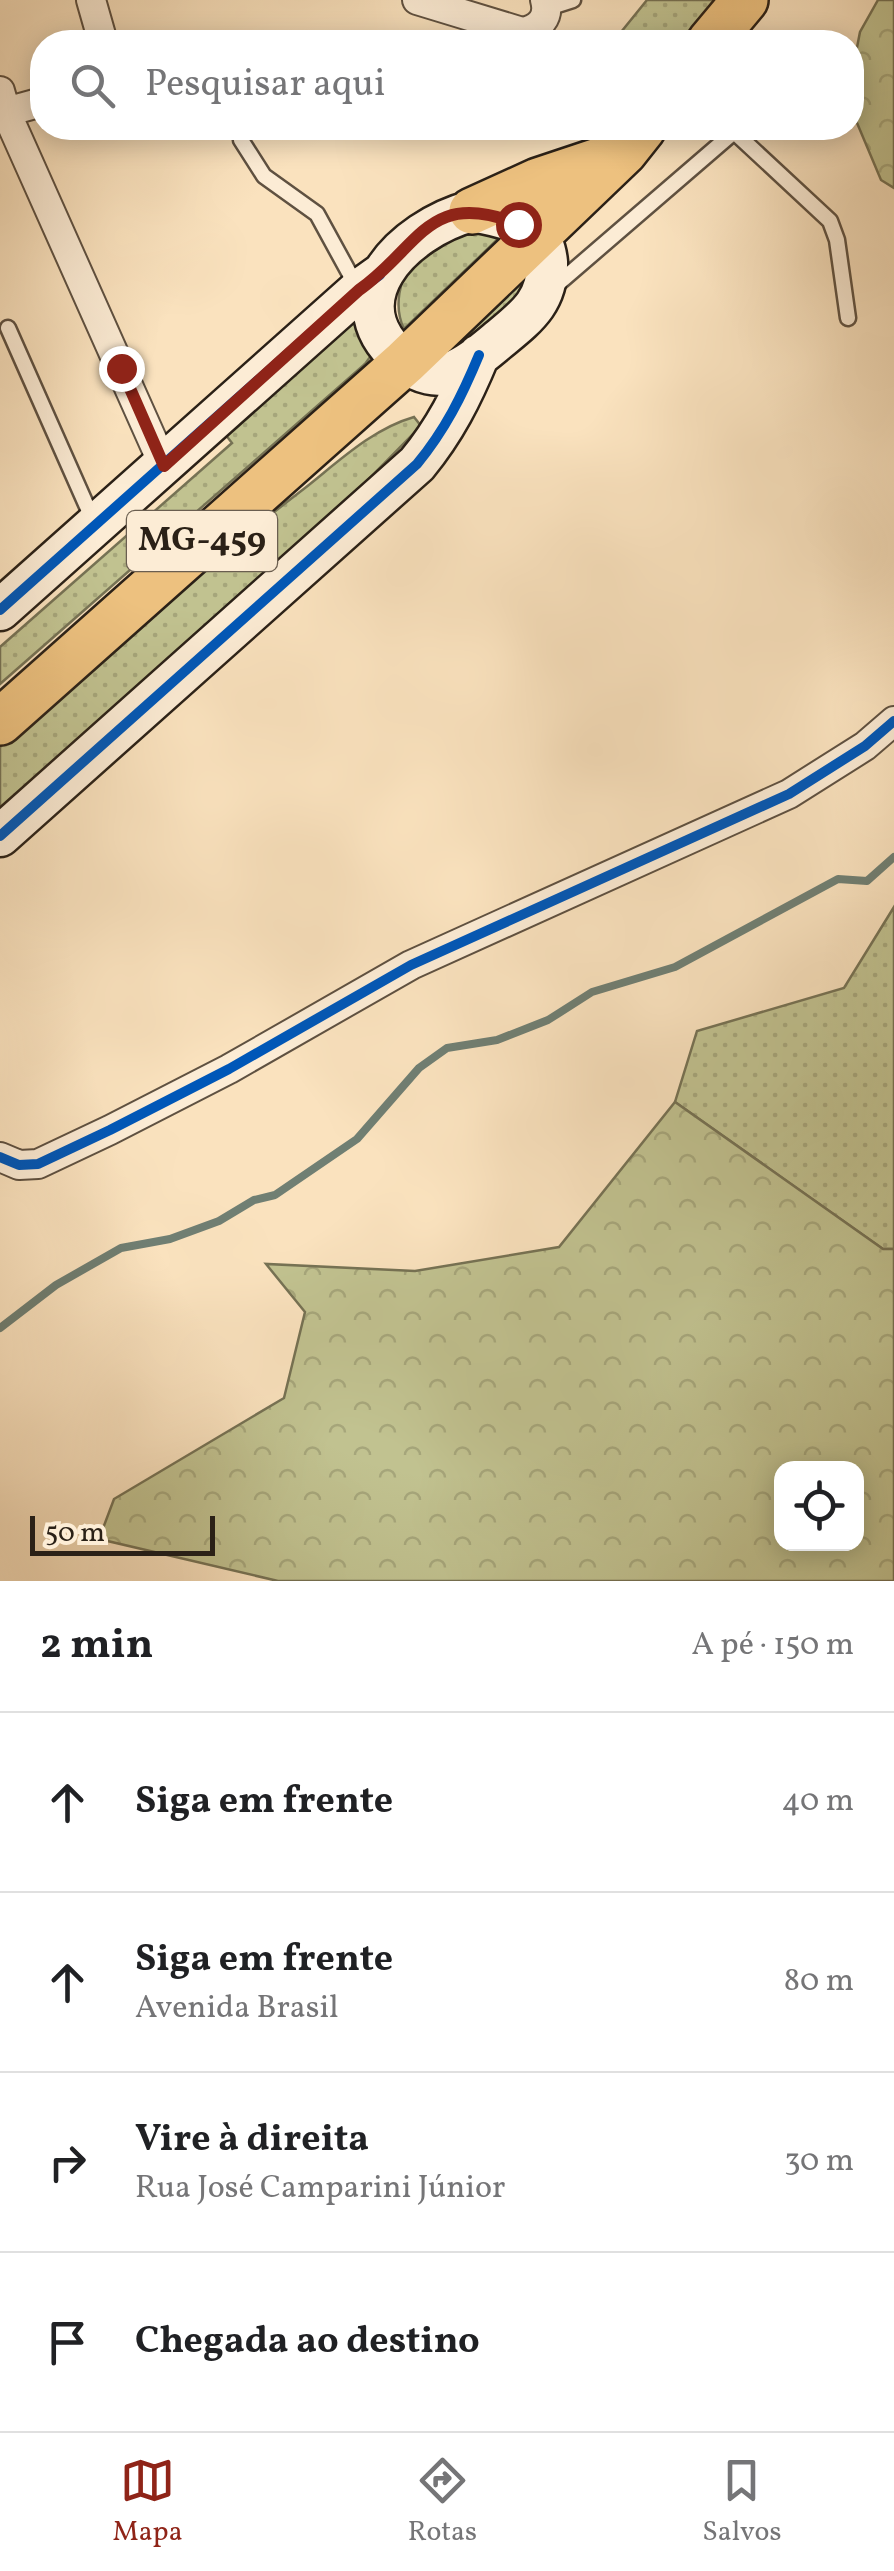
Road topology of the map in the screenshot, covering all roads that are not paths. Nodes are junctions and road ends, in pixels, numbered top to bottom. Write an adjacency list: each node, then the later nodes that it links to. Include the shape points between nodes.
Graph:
1 (91, 0): 5 (street)
2 (417, 0): 6 (street)
3 (745, 0): 8 (main road)
4 (555, 3): 7 (street)
5 (99, 30)
6 (515, 30)
7 (534, 30)
8 (720, 30)
9 (3, 102): 10 (street); 23 (street)
10 (30, 102)
11 (241, 140): 17 (lane, via 264,176 317,214)
12 (634, 140): 15 (main road); 16 (main road, MG-459)
13 (721, 140): 18 (lane)
14 (743, 140): 19 (lane, via 830,221)
15 (472, 211): 16 (street); 17 (street, via 444,218 412,238)
16 (538, 236): 18 (street, via 546,250); 22 (main road, MG-459)
17 (369, 282): 22 (street, via 377,322); 23 (street)
18 (541, 299): 21 (street)
19 (848, 318)
20 (8, 328): 24 (lane)
21 (479, 356): 22 (street, via 450,373 418,371); 28 (street, via 440,436 417,464)
22 (404, 362): 27 (main road, MG-459)
23 (164, 466): 24 (street)
24 (96, 525): 25 (street)
25 (0, 610)
26 (894, 721): 29 (street, via 790,794 411,964 110,1130 38,1164 19,1166)
27 (0, 722)
28 (0, 836)
29 (0, 1157)

